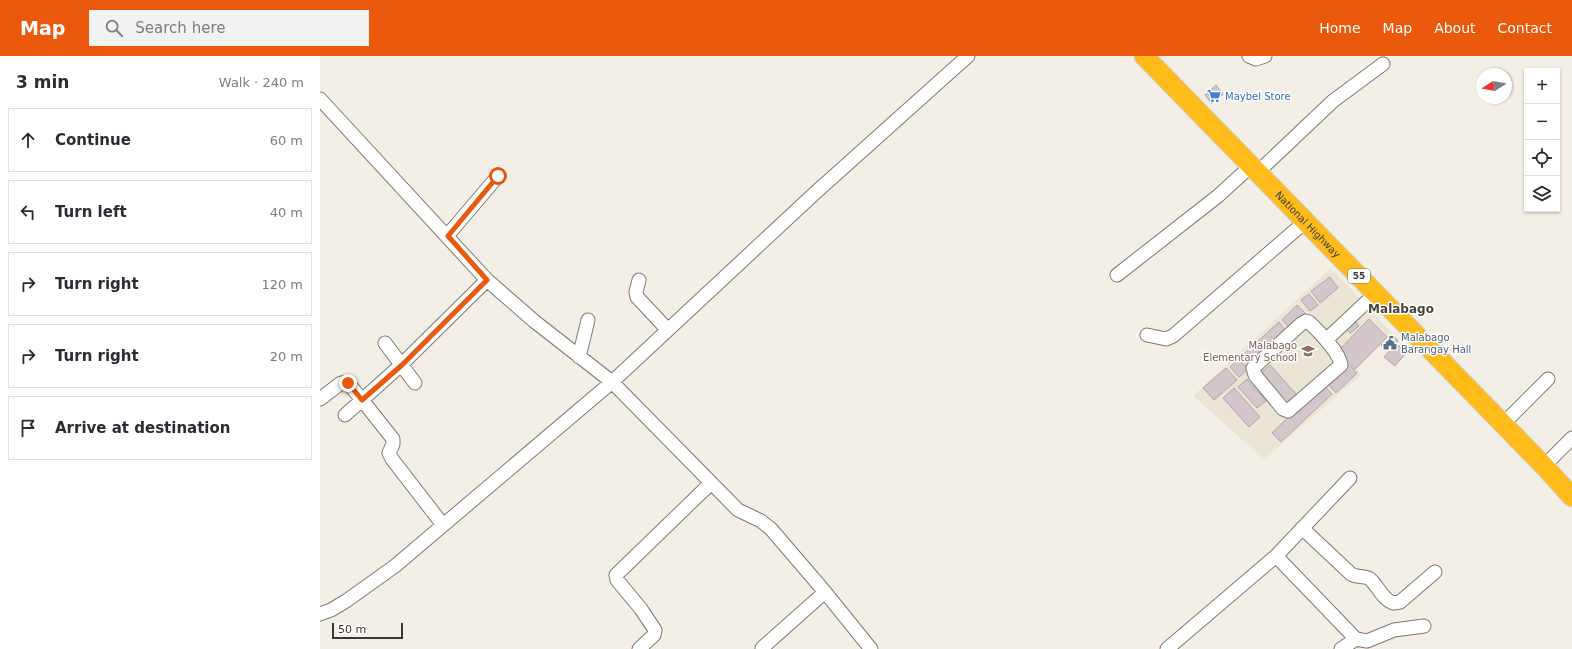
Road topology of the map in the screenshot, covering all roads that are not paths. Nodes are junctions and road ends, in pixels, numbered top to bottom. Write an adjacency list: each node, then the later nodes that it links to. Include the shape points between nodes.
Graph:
1 (968, 56): 16 (street)
2 (1146, 56): 7 (highway, National Highway / 55)
3 (1249, 56): 4 (street)
4 (1265, 56)
5 (1383, 64): 7 (street, via 1333,101)
6 (320, 99): 10 (street)
7 (1255, 169): 9 (highway, National Highway / 55); 11 (street)
8 (498, 176): 10 (street)
9 (1306, 221): 14 (highway, National Highway / 55); 17 (street, via 1173,336 1166,339)
10 (448, 236): 12 (street)
11 (1117, 275)
12 (487, 280): 20 (street); 21 (street)
13 (639, 280): 16 (street, via 637,297)
14 (1376, 294): 18 (street); 28 (highway, National Highway / 55)
15 (588, 320): 20 (street)
16 (667, 329): 23 (street)
17 (1147, 335)
18 (1326, 340): 18 (street, via 1309,322 1304,322 1253,368 1255,375 1286,410 1290,410 1340,367 1340,362)
19 (385, 343): 21 (street)
20 (579, 358): 23 (street)
21 (402, 365): 24 (street); 26 (street)
22 (1548, 379): 28 (street)
23 (612, 382): 32 (street); 34 (street)
24 (415, 383)
25 (320, 399): 26 (street, via 344,382 348,383)
26 (362, 400): 27 (street); 34 (street, via 392,439 393,444 389,453 392,459)
27 (345, 415)
28 (1503, 424): 30 (highway, National Highway / 55)
29 (1572, 438): 30 (street)
30 (1544, 466): 33 (highway, National Highway / 55)
31 (1350, 478): 35 (street)
32 (711, 483): 38 (street, via 738,510 771,529); 43 (street, via 616,575 617,580 641,608 655,630 654,635)
33 (1572, 496)
34 (443, 525): 39 (street, via 395,566 346,601)
35 (1302, 528): 36 (street); 37 (street, via 1351,574 1370,580 1386,599 1393,603 1400,602)
36 (1276, 556): 41 (street); 45 (street)
37 (1435, 572)
38 (825, 592): 42 (street); 44 (street)
39 (320, 614)
40 (1424, 626): 41 (street, via 1394,630 1366,641)
41 (1356, 639): 46 (street)
42 (762, 648)
43 (639, 649)
44 (871, 649)
45 (1167, 649)
46 (1341, 649)

